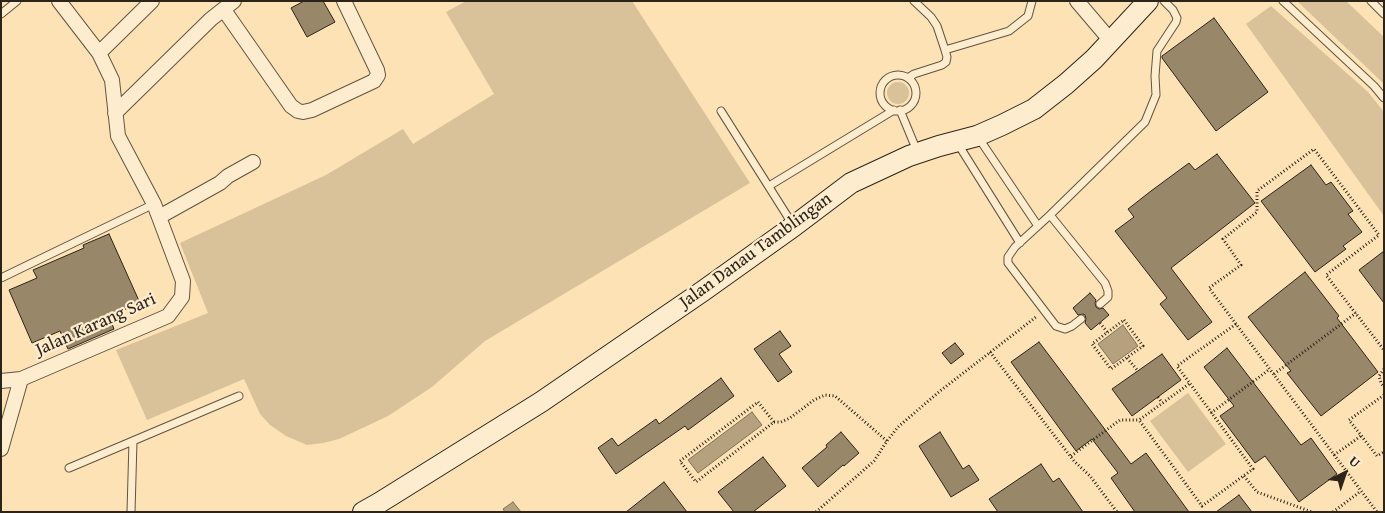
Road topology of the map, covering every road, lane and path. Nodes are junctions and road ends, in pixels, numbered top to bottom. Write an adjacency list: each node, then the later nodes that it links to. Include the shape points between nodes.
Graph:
1 (17, 1): 13 (lane)
2 (60, 1): 17 (street, Jalan Karang Sari)
3 (152, 1): 17 (street)
4 (344, 1): 12 (street, via 378,75 374,81 304,112 291,106)
5 (914, 1): 16 (lane, via 937,26)
6 (1032, 1): 16 (lane, via 1028,16 1010,31)
7 (1077, 1): 15 (street)
8 (1148, 1): 15 (street, Jalan Danau Tamblingan)
9 (1164, 1): 29 (lane, via 1177,18 1157,51 1156,95 1145,122)
10 (1283, 1): 19 (lane)
11 (1371, 1): 14 (lane)
12 (229, 6): 22 (street, via 211,19)
13 (1, 14)
14 (1384, 14)
15 (1111, 41): 23 (street, Jalan Danau Tamblingan, via 1066,84 1034,108)
16 (945, 50): 18 (lane, via 946,62)
17 (99, 53): 22 (street, Jalan Karang Sari, via 112,80)
18 (908, 78): 20 (lane, via 913,84 915,97 907,108); 20 (lane, via 895,75 883,82 880,88 882,102)
19 (1384, 98)
20 (897, 110): 25 (lane); 27 (lane)
21 (721, 111): 27 (lane)
22 (115, 113): 28 (street, Jalan Karang Sari, via 118,136)
23 (977, 136): 24 (street, Jalan Danau Tamblingan); 31 (lane)
24 (957, 142): 25 (street, Jalan Danau Tamblingan); 32 (lane)
25 (918, 153): 30 (street, Jalan Danau Tamblingan, via 851,183)
26 (253, 162): 28 (street, via 220,183)
27 (769, 186): 30 (lane)
28 (157, 211): 33 (lane); 48 (street, Jalan Karang Sari, via 182,281 182,297 168,316)
29 (1050, 216): 31 (lane); 34 (lane, via 1105,284 1108,297)
30 (794, 226): 70 (street, Jalan Danau Tamblingan, via 541,402)
31 (1038, 226): 32 (lane)
32 (1020, 243): 35 (lane, via 1012,250 1008,263)
33 (1, 278)
34 (1100, 304)
35 (1045, 311): 37 (lane, via 1056,326 1064,329); 42 (path)
36 (1356, 313): 39 (path, via 1326,275 1379,235 1314,149 1257,191 1257,212 1223,239 1241,265 1209,288); 41 (path); 47 (path)
37 (1082, 318)
38 (1100, 323): 40 (path)
39 (1236, 324): 44 (path); 50 (path, via 1177,366)
40 (1108, 332): 43 (path, via 1092,344 1111,369); 43 (path, via 1124,320 1143,346)
41 (1384, 350)
42 (990, 352): 61 (path, via 898,427); 65 (path)
43 (1127, 358): 46 (path)
44 (1270, 369): 47 (path); 56 (path)
45 (1384, 369): 51 (path, via 1380,376)
46 (1138, 371)
47 (1274, 374): 64 (path)
48 (21, 378): 49 (street, Jalan Karang Sari); 62 (street)
49 (1, 382)
50 (1189, 384): 55 (path); 56 (path)
51 (1384, 387)
52 (1384, 395): 59 (path, via 1349,420)
53 (239, 396): 60 (lane)
54 (1158, 397): 55 (path)
55 (1162, 403): 57 (path)
56 (1211, 413): 67 (path, via 1253,469)
57 (1139, 420): 65 (path, via 1120,420); 67 (path, via 1202,506)
58 (774, 422): 58 (path, via 758,402 680,461 696,482); 61 (path, via 790,418 825,395 835,396)
59 (1361, 436): 63 (path, via 1377,456); 64 (path)
60 (132, 441): 66 (lane); 69 (lane)
61 (887, 441): 71 (path, via 874,461)
62 (1, 449)
63 (1384, 452)
64 (1334, 455): 68 (path)
65 (1070, 456): 72 (path)
66 (70, 468)
67 (1244, 476): 73 (path, via 1257,492)
68 (1361, 491): 74 (path); 75 (path)
69 (131, 512)
70 (363, 512)
71 (816, 512)
72 (1117, 512)
73 (1312, 512)
74 (1333, 512)
75 (1377, 512)

